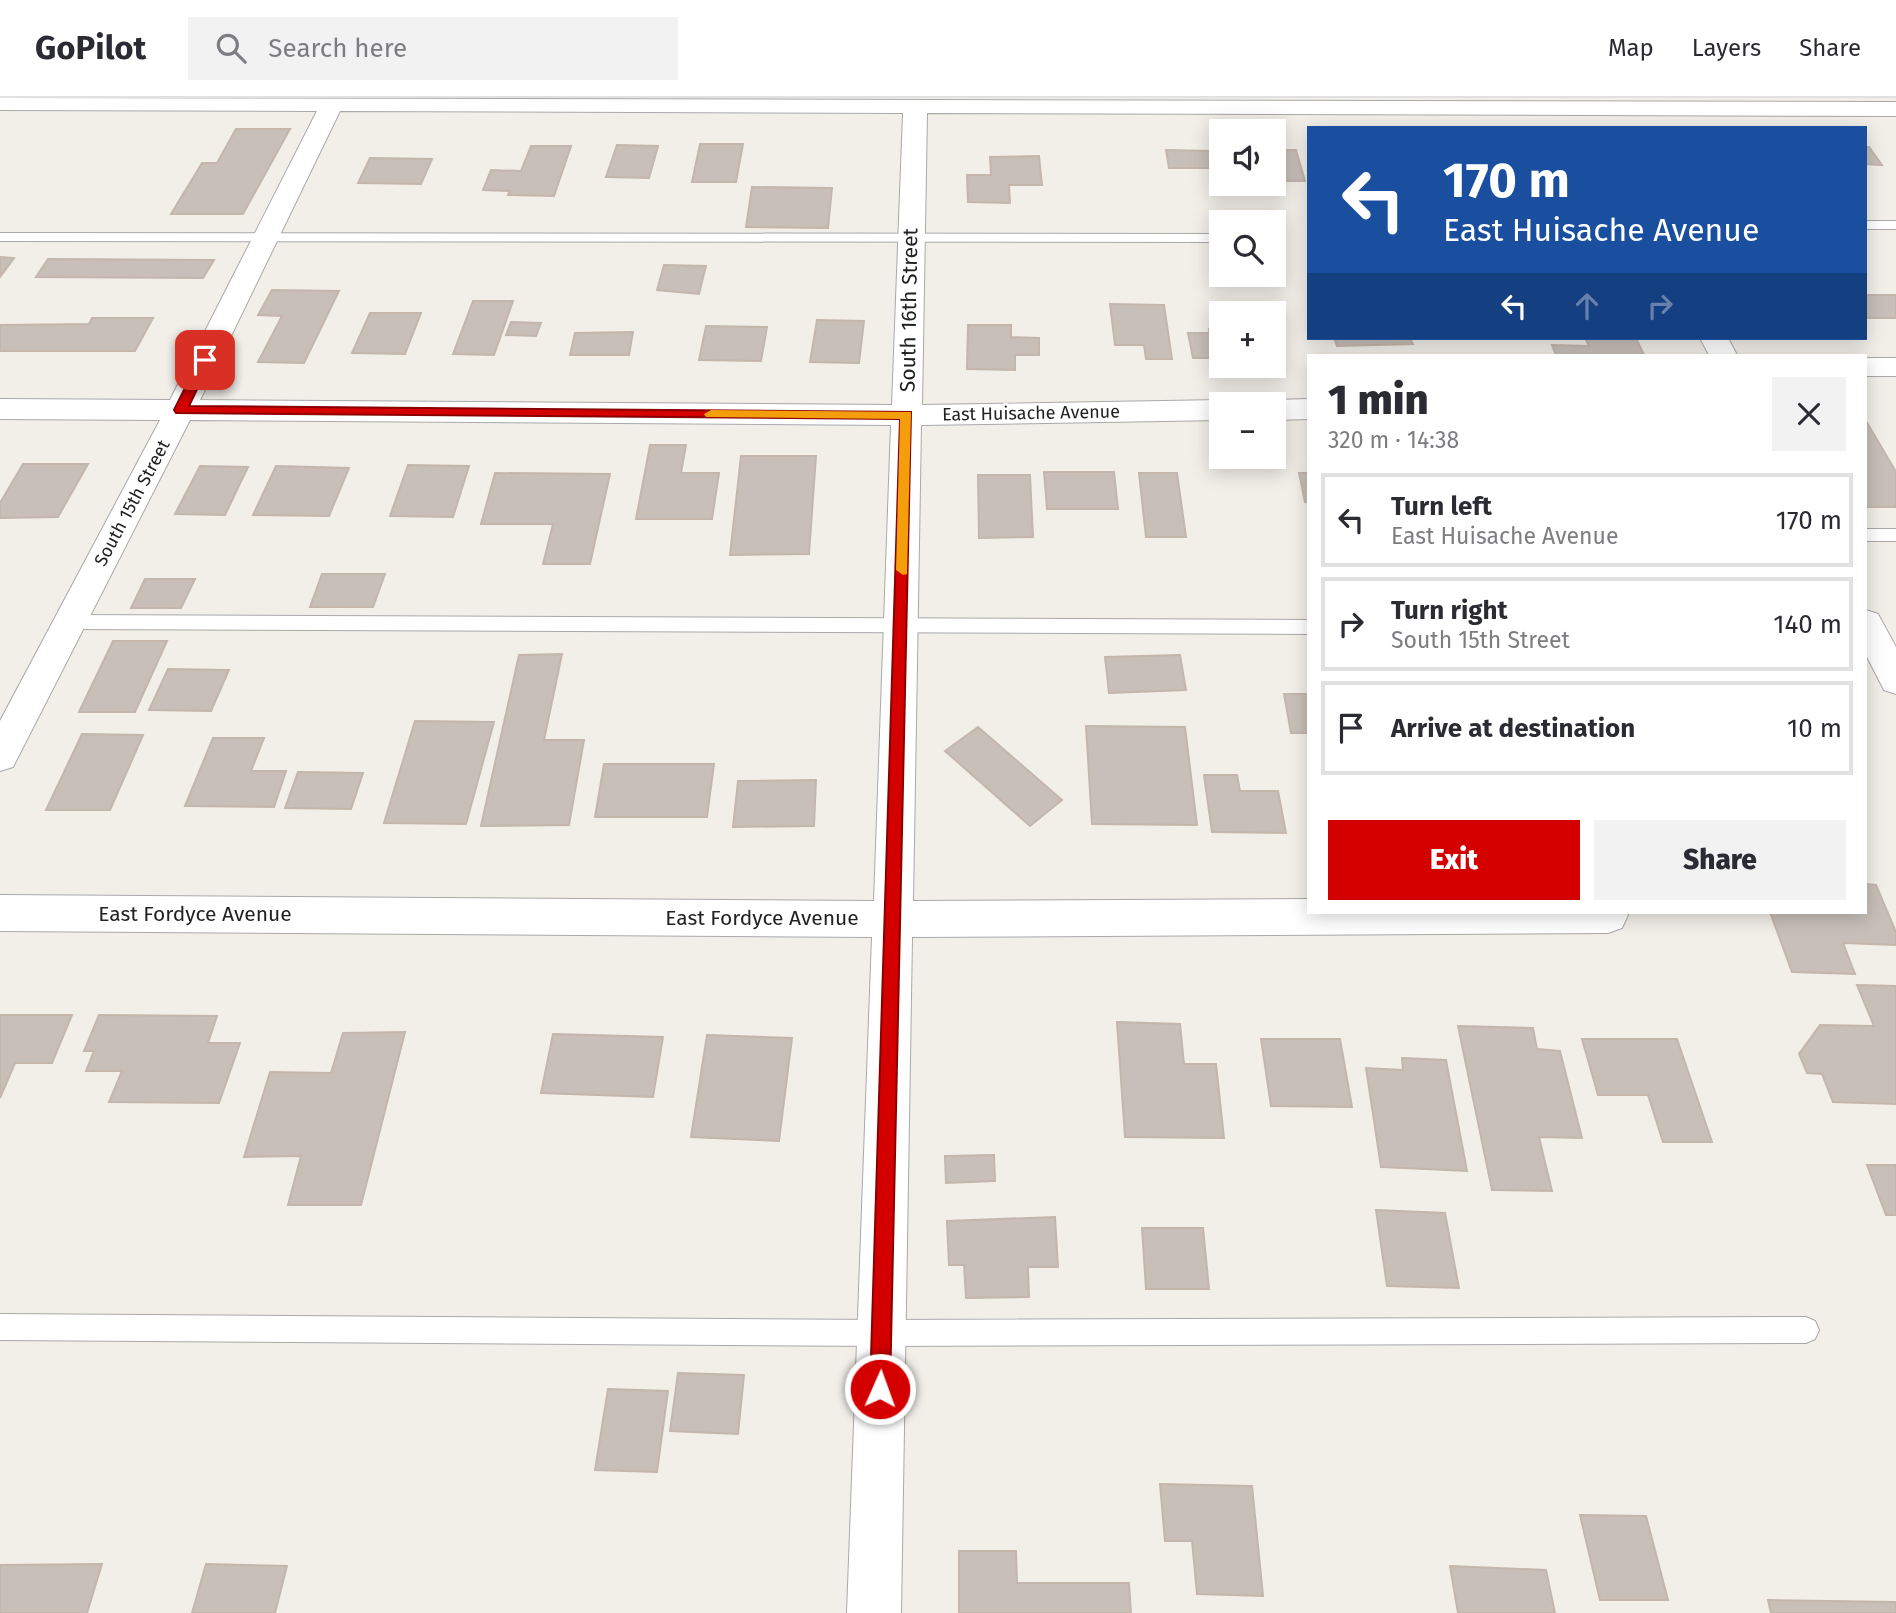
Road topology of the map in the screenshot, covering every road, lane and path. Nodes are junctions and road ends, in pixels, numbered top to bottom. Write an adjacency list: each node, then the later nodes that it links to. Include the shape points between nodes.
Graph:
1 (333, 101): 2 (street); 3 (street); 9 (street, South 15th Street)
2 (915, 102): 5 (street); 11 (street, South 16th Street)
3 (0, 103)
4 (1896, 109): 5 (street)
5 (1596, 118)
6 (1867, 225): 7 (lane)
7 (1896, 225)
8 (0, 237): 9 (lane)
9 (266, 237): 11 (lane); 15 (street, South 15th Street)
10 (1209, 238): 11 (lane)
11 (911, 239): 19 (street, South 16th Street)
12 (1867, 367): 13 (street)
13 (1896, 367)
14 (1307, 409): 16 (street)
15 (180, 410): 18 (street, East Huisache Avenue); 19 (street, East Huisache Avenue); 22 (street, South 15th Street)
16 (1286, 410)
17 (1209, 411): 19 (street, East Huisache Avenue)
18 (3, 413)
19 (906, 415): 23 (street, South 16th Street)
20 (1867, 535): 21 (lane)
21 (1896, 535)
22 (70, 622): 23 (lane); 27 (street, South 15th Street)
23 (901, 625): 25 (lane); 30 (street, South 16th Street)
24 (1867, 625): 26 (street)
25 (1307, 626)
26 (1896, 680)
27 (0, 756)
28 (0, 913): 30 (street, East Fordyce Avenue)
29 (1608, 915): 30 (street, East Fordyce Avenue)
30 (893, 919): 33 (street, South 16th Street)
31 (0, 1327): 33 (lane)
32 (1806, 1330): 33 (lane)
33 (882, 1333): 34 (street, South 16th Street)
34 (874, 1613)

